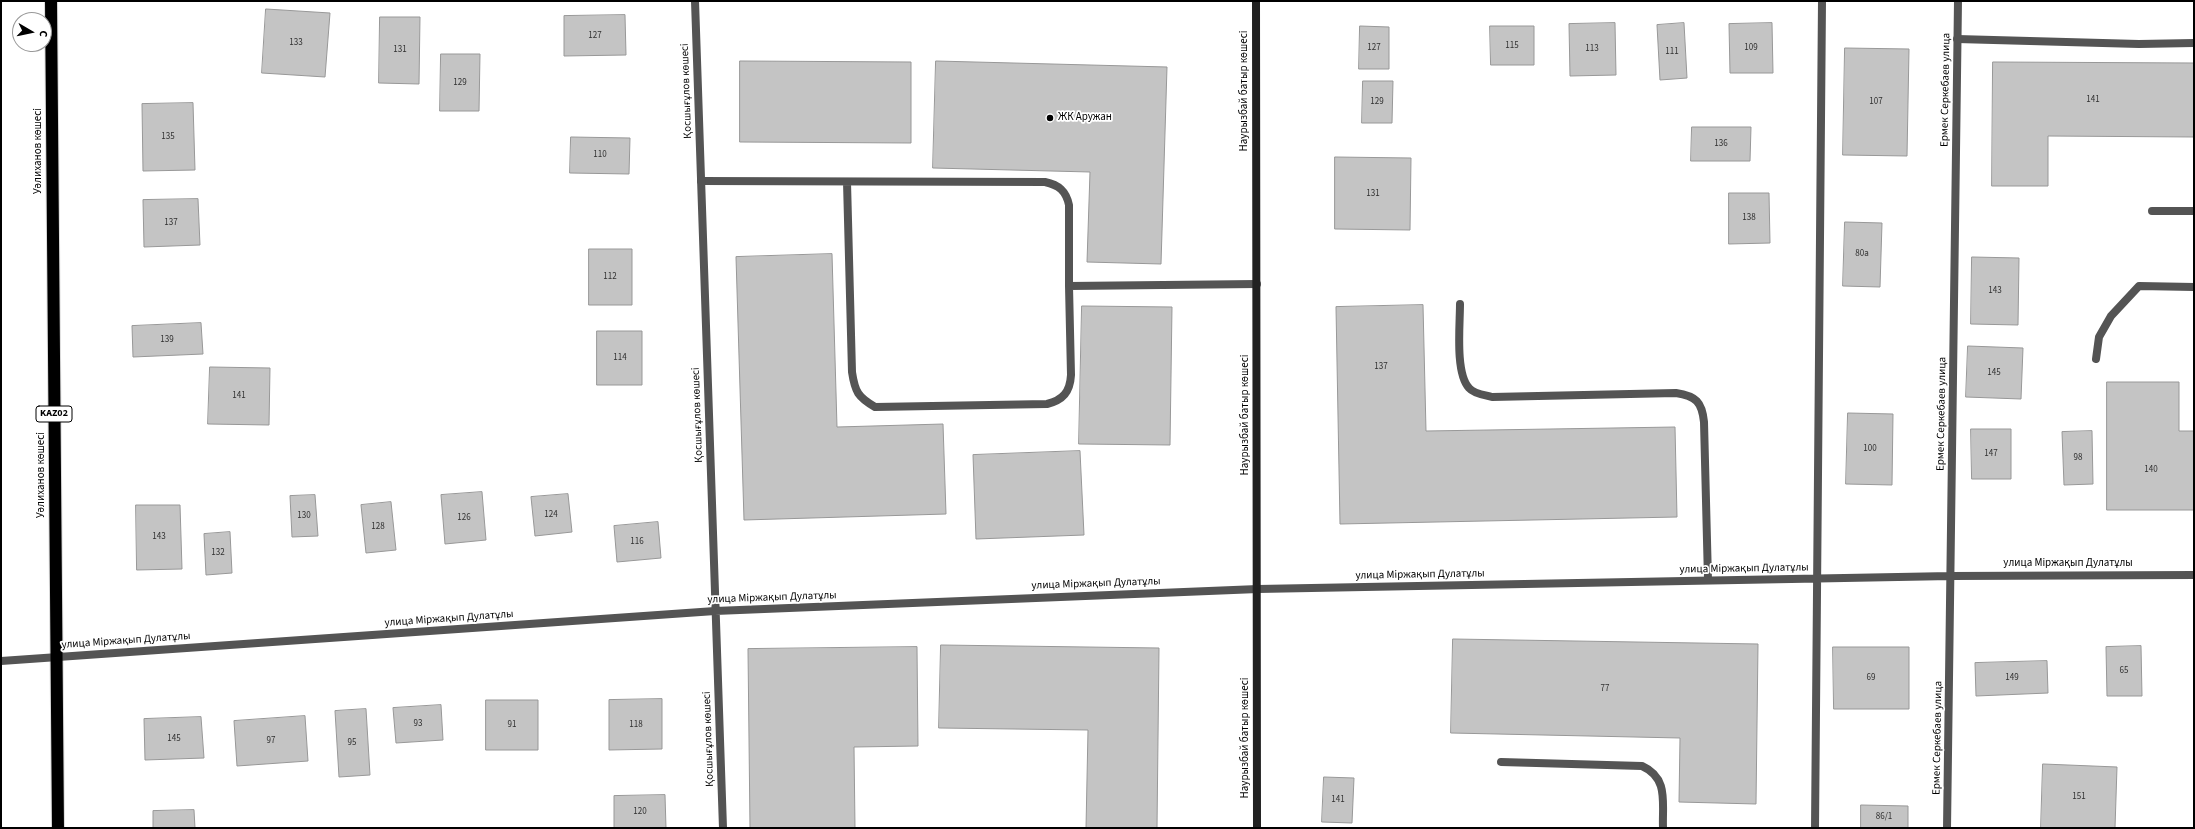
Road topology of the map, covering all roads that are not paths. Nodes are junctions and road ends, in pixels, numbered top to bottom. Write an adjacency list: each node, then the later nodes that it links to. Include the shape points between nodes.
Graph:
1 (51, 1): 23 (highway, Уәлиханов көшесі / KАZ02)
2 (695, 1): 8 (street, Қосшығұлов көшесі)
3 (1256, 1): 12 (street, Наурызбай батыр көшесі)
4 (1822, 1): 19 (street)
5 (1958, 1): 6 (street, Ермек Серкебаев улица)
6 (1957, 39): 7 (street); 18 (street, Ермек Серкебаев улица)
7 (2194, 43)
8 (701, 181): 9 (street); 22 (street, Қосшығұлов көшесі)
9 (847, 182): 13 (street, via 1054,184 1067,196 1069,204); 13 (street, via 852,372 854,387 862,399 875,407 1057,402 1065,396 1070,386)
10 (2152, 211): 11 (street)
11 (2194, 211)
12 (1257, 284): 13 (street); 21 (street, Наурызбай батыр көшесі)
13 (1069, 286)
14 (2194, 287): 16 (street, via 2139,286 2111,316 2099,337)
15 (1460, 304): 20 (street, via 1463,379 1470,389 1480,394 1492,397 1676,393 1696,400 1703,409 1704,422)
16 (2096, 359)
17 (2194, 575): 18 (street, улица Міржақып Дулатұлы)
18 (1952, 576): 19 (street, улица Міржақып Дулатұлы); 31 (street, Ермек Серкебаев улица)
19 (1819, 578): 20 (street, улица Міржақып Дулатұлы); 30 (street)
20 (1708, 580): 21 (street, улица Міржақып Дулатұлы)
21 (1258, 589): 22 (street, улица Міржақып Дулатұлы); 28 (street, Наурызбай батыр көшесі)
22 (715, 611): 23 (street, улица Міржақып Дулатұлы); 27 (street, Қосшығұлов көшесі)
23 (57, 657): 24 (street, улица Міржақып Дулатұлы); 26 (highway, Уәлиханов көшесі / KАZ02)
24 (1, 661)
25 (1500, 762): 29 (street, via 1642,766 1652,771 1660,780)
26 (58, 828)
27 (723, 828)
28 (1257, 828)
29 (1663, 828)
30 (1815, 828)
31 (1947, 828)

